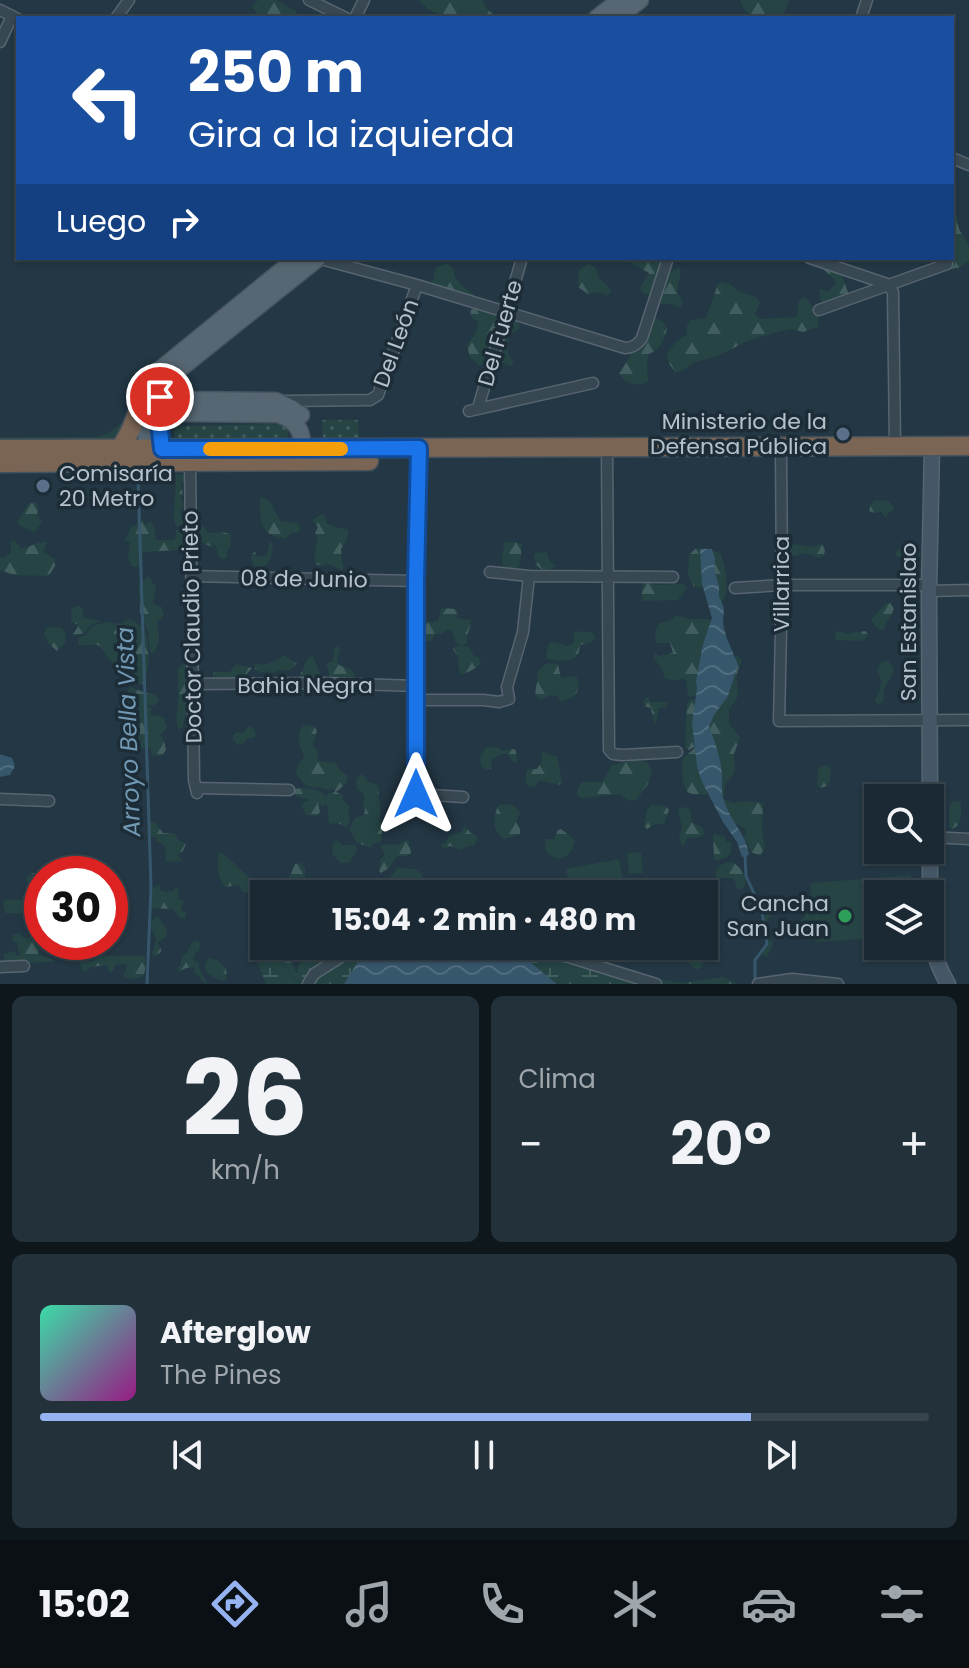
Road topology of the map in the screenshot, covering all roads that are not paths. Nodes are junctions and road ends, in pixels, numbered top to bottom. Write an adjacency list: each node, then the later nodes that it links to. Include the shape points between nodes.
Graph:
1 (309, 0): 5 (street)
2 (620, 0): 6 (main road)
3 (640, 0): 7 (main road)
4 (0, 10): 8 (street)
5 (342, 16)
6 (600, 16)
7 (620, 16)
8 (15, 18): 9 (street)
9 (0, 42)
10 (295, 260): 21 (main road)
11 (316, 260): 23 (main road)
12 (325, 260): 18 (street)
13 (521, 260): 20 (street, Del Fuerte)
14 (667, 260): 20 (street, via 642,338 634,346 625,348)
15 (816, 260): 17 (street)
16 (947, 264): 17 (street)
17 (888, 284): 19 (street); 27 (street, via 893,292)
18 (417, 285): 20 (street); 24 (street, Del León, via 378,395 370,400)
19 (819, 310)
20 (506, 312): 22 (street, Del Fuerte, via 473,410)
21 (166, 363): 23 (main road, via 156,373); 25 (main road, via 156,378)
22 (593, 383)
23 (157, 384): 24 (main road, via 187,401); 25 (main road); 28 (highway, via 136,412); 35 (main road, via 143,418)
24 (276, 401): 30 (main road, via 302,416 309,427)
25 (160, 402): 30 (main road, via 176,413 278,414 293,421); 35 (main road)
26 (969, 446): 31 (highway)
27 (895, 447): 31 (highway); 32 (highway)
28 (120, 448): 29 (highway); 35 (highway)
29 (0, 449)
30 (305, 450): 34 (highway); 35 (highway); 37 (highway)
31 (932, 452): 32 (highway); 36 (highway); 47 (main road, San Estanislao)
32 (780, 453): 33 (highway); 45 (street, Villarrica)
33 (607, 454): 34 (highway); 42 (street)
34 (420, 455): 44 (street)
35 (155, 456): 37 (highway); 38 (highway)
36 (969, 458)
37 (190, 462): 40 (street, Doctor Claudio Prieto)
38 (0, 463)
39 (490, 572): 41 (street)
40 (192, 576): 44 (street, 08 de Junio); 49 (street, Doctor Claudio Prieto)
41 (529, 576): 42 (street); 51 (street, via 509,699)
42 (609, 577): 43 (street); 54 (street, via 609,750 622,755)
43 (673, 577)
44 (416, 581): 50 (street)
45 (782, 585): 46 (street); 47 (street); 53 (street, Villarrica, via 779,721)
46 (735, 588)
47 (929, 588): 48 (street); 53 (main road, San Estanislao)
48 (969, 590)
49 (193, 684): 50 (street, Bahia Negra); 56 (street, Doctor Claudio Prieto, via 196,790)
50 (417, 686): 51 (street)
51 (417, 700): 57 (street, via 416,794)
52 (969, 720): 53 (street)
53 (930, 721): 55 (main road, San Estanislao)
54 (677, 752)
55 (930, 784)
56 (289, 790)
57 (463, 797)
58 (0, 799): 59 (street)
59 (49, 801)
60 (944, 838): 61 (street)
61 (969, 839)
62 (336, 960): 67 (street)
63 (578, 960): 68 (street)
64 (935, 960): 71 (main road)
65 (24, 966): 66 (street)
66 (0, 967)
67 (308, 984)
68 (656, 984)
69 (758, 984): 70 (street, via 792,979)
70 (838, 984)
71 (948, 984)

